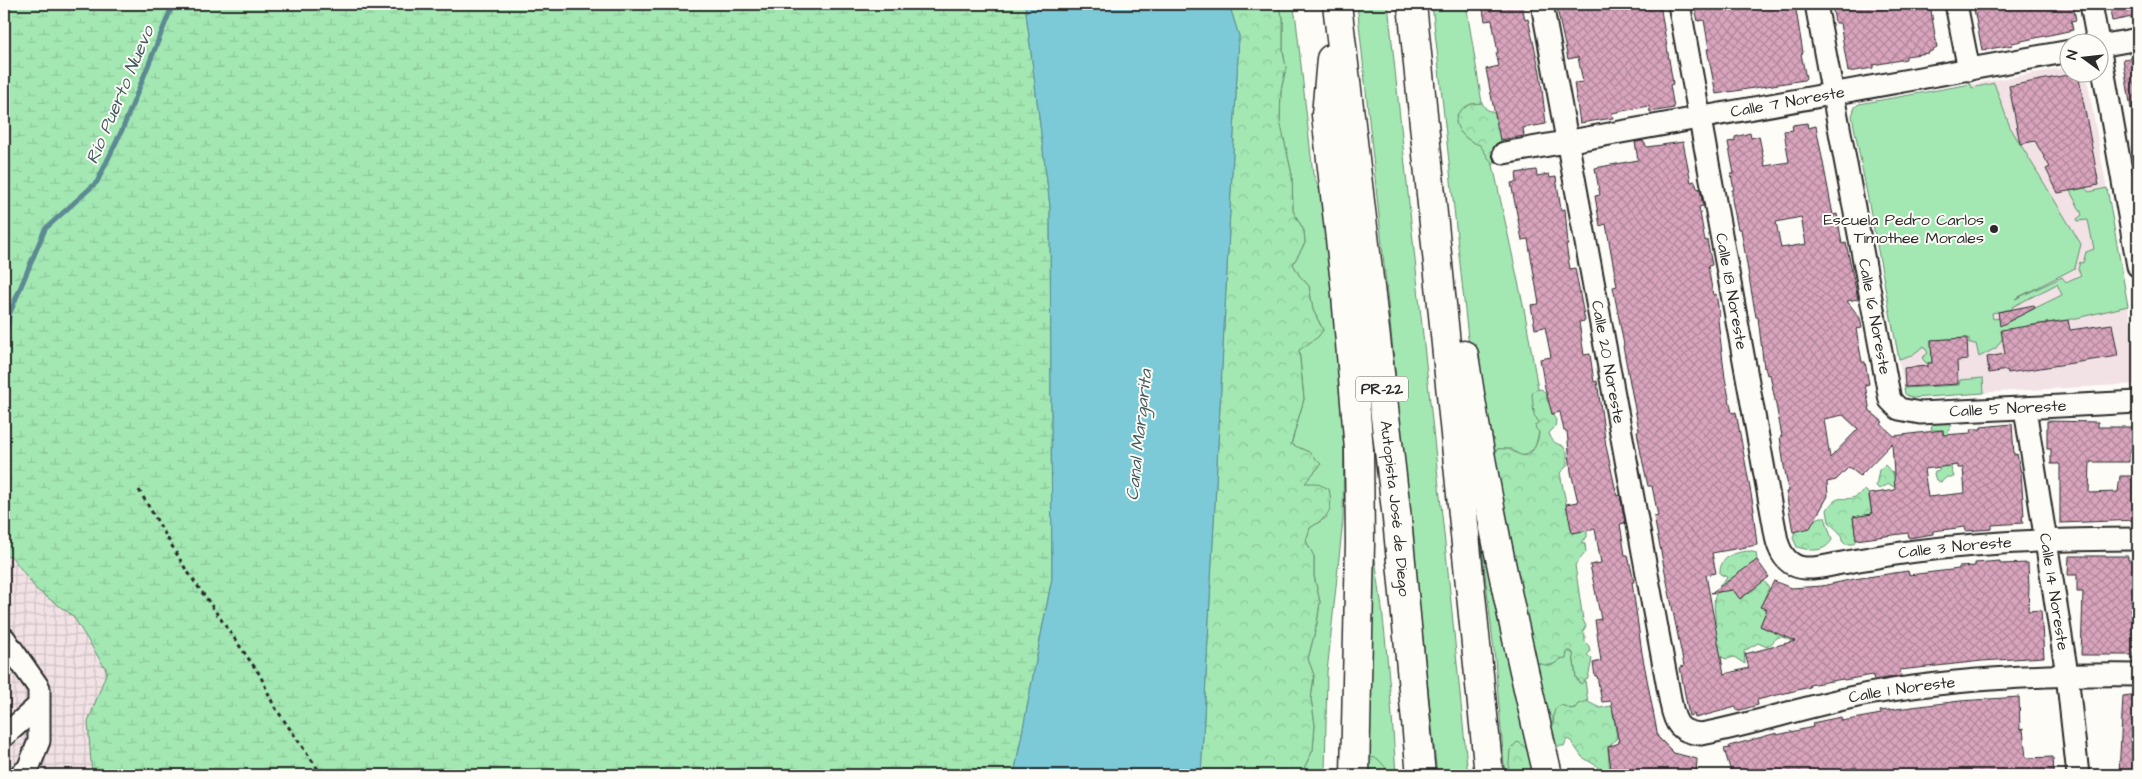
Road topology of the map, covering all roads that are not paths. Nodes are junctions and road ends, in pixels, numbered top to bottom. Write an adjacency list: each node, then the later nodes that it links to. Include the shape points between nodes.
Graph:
1 (1336, 4): 21 (highway, via 1326,115); 36 (highway, Autopista José de Diego / PR-22, via 1397,519)
2 (1412, 4): 18 (highway)
3 (1542, 4): 16 (street, Calle 20 Noreste)
4 (1679, 4): 15 (street, Calle 18 Noreste)
5 (1816, 4): 14 (street, Calle 16 Noreste)
6 (1956, 4): 12 (street)
7 (2091, 4): 8 (street)
8 (2096, 32)
9 (2138, 39): 10 (street)
10 (2110, 44)
11 (2060, 54): 12 (street, Calle 7 Noreste)
12 (1969, 70): 14 (street, Calle 7 Noreste)
13 (2105, 82): 19 (street)
14 (1833, 94): 15 (street, Calle 7 Noreste); 20 (street, Calle 16 Noreste)
15 (1700, 118): 16 (street, Calle 7 Noreste); 26 (street, Calle 18 Noreste, via 1777,541 1786,559)
16 (1568, 142): 17 (street, Calle 7 Noreste); 31 (street, Calle 20 Noreste)
17 (1504, 153)
18 (1430, 179): 37 (highway); 38 (highway, via 1454,240 1464,355 1478,453)
19 (2138, 266)
20 (1887, 393): 23 (street, Calle 5 Noreste, via 1899,409 1912,413)
21 (1355, 401): 34 (highway, via 1350,444); 35 (highway, via 1360,543)
22 (2138, 402): 23 (street, Calle 5 Noreste)
23 (2025, 409): 24 (street, Calle 14 Noreste)
24 (2045, 539): 25 (street, Calle 3 Noreste); 26 (street, Calle 3 Noreste, via 1934,549); 28 (street, Calle 14 Noreste)
25 (2138, 539)
26 (1803, 568)
27 (4, 638): 30 (street, via 39,688)
28 (2066, 674): 29 (street, Calle 1 Noreste); 31 (street, Calle 1 Noreste, via 1972,680 1873,693 1701,734 1686,731); 39 (street, Calle 14 Noreste)
29 (2138, 675)
30 (38, 706): 32 (street); 33 (street, via 40,742 28,770)
31 (1674, 720)
32 (4, 736)
33 (20, 775)
34 (1338, 775)
35 (1354, 775)
36 (1421, 775)
37 (1489, 775)
38 (1548, 775)
39 (2078, 775)

